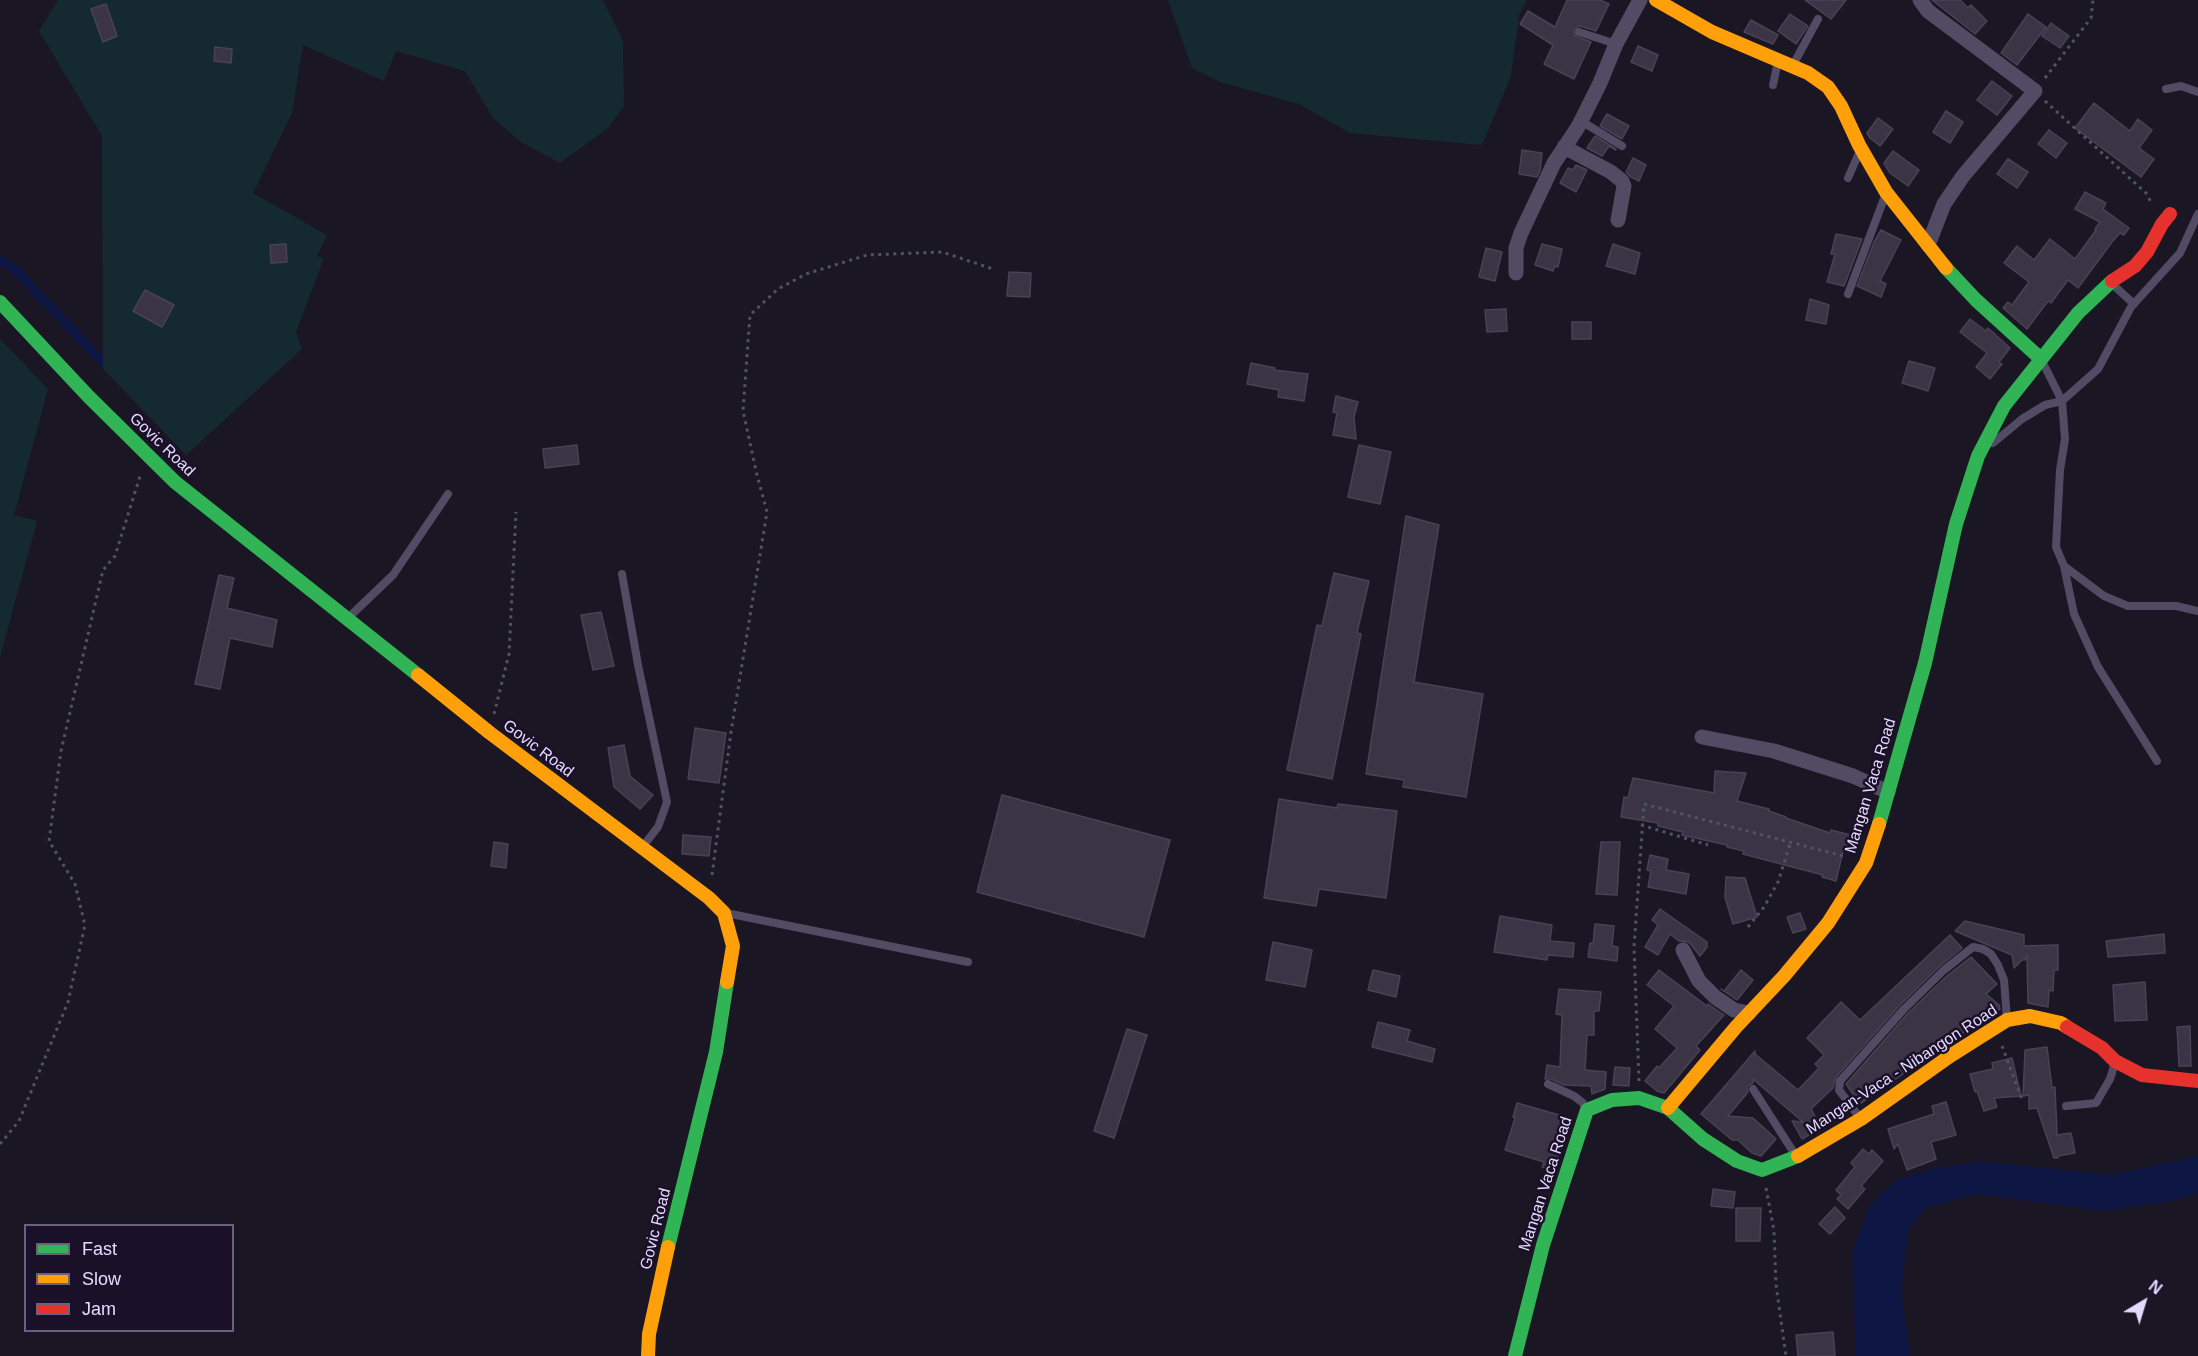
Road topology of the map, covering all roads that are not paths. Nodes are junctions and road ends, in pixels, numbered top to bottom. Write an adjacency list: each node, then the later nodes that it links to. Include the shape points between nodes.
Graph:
1 (1640, 0): 6 (street)
2 (1656, 0): 7 (street, via 1712,32)
3 (1920, 0): 21 (street, via 1928,11 2035,91 1963,176 1944,204)
4 (1818, 19): 8 (lane)
5 (1579, 32): 6 (lane)
6 (1616, 44): 12 (street)
7 (1779, 60): 8 (street); 9 (lane)
8 (1792, 66): 15 (street, via 1828,87)
9 (1773, 85)
10 (2166, 89): 11 (lane, via 2181,86)
11 (2198, 92)
12 (1581, 121): 13 (lane); 14 (street)
13 (1622, 146)
14 (1564, 147): 20 (street, via 1622,181); 22 (street, via 1521,233 1516,248)
15 (1861, 149): 16 (lane); 17 (street)
16 (1848, 178)
17 (1886, 192): 21 (street); 24 (lane)
18 (2198, 214): 26 (lane, via 2180,253)
19 (2166, 219): 23 (street, Mangan Vaca Road, via 2135,266)
20 (1618, 220)
21 (1928, 245): 27 (street, via 1976,300)
22 (1516, 273)
23 (2110, 282): 26 (lane); 27 (street, Mangan Vaca Road, via 2078,313)
24 (1848, 294)
25 (0, 302): 34 (street, Govic Road, via 175,482)
26 (2134, 304): 28 (lane, via 2098,369)
27 (2041, 359): 28 (lane); 29 (street, Mangan Vaca Road, via 2004,406)
28 (2062, 401): 29 (lane, via 2045,405 2022,419); 31 (lane, via 2065,439 2056,547)
29 (1978, 456): 37 (street, Mangan Vaca Road, via 1956,524 1925,663)
30 (448, 494): 34 (lane, via 393,575)
31 (2064, 566): 33 (lane, via 2104,596 2128,606 2176,606); 36 (lane, via 2074,614 2098,667)
32 (622, 574): 38 (lane, via 667,802 658,827)
33 (2198, 611)
34 (346, 620): 38 (street, Govic Road)
35 (1702, 737): 37 (street, via 1774,752 1853,776)
36 (2157, 761)
37 (1888, 792): 42 (street, Mangan Vaca Road, via 1866,863 1828,923)
38 (641, 849): 39 (street, Govic Road)
39 (724, 913): 41 (lane); 53 (street, Govic Road, via 733,946 716,1052 663,1266)
40 (1683, 950): 42 (street, via 1699,981 1715,998 1734,1010)
41 (968, 962)
42 (1749, 1013): 49 (street, Mangan Vaca Road)
43 (2001, 1023): 44 (street, Mangan-Vaca - Nibangon Road, via 2030,1016 2061,1023 2102,1048); 51 (street, Mangan-Vaca - Nibangon Road); 51 (lane, via 2004,980 1991,954 1973,947 1904,1009 1840,1081 1839,1090)
44 (2115, 1061): 45 (street, Mangan-Vaca - Nibangon Road, via 2142,1075); 48 (lane, via 2096,1103)
45 (2198, 1081)
46 (1548, 1084): 50 (lane, via 1574,1096)
47 (1753, 1089): 52 (lane)
48 (2066, 1106)
49 (1668, 1108): 50 (street, Mangan Vaca Road, via 1639,1098 1612,1100); 52 (street, Mangan-Vaca - Nibangon Road, via 1703,1139 1737,1161 1762,1170)
50 (1587, 1110): 54 (street, Mangan Vaca Road, via 1542,1245)
51 (1861, 1119): 52 (street, Mangan-Vaca - Nibangon Road)
52 (1797, 1157)
53 (648, 1356)
54 (1515, 1356)

